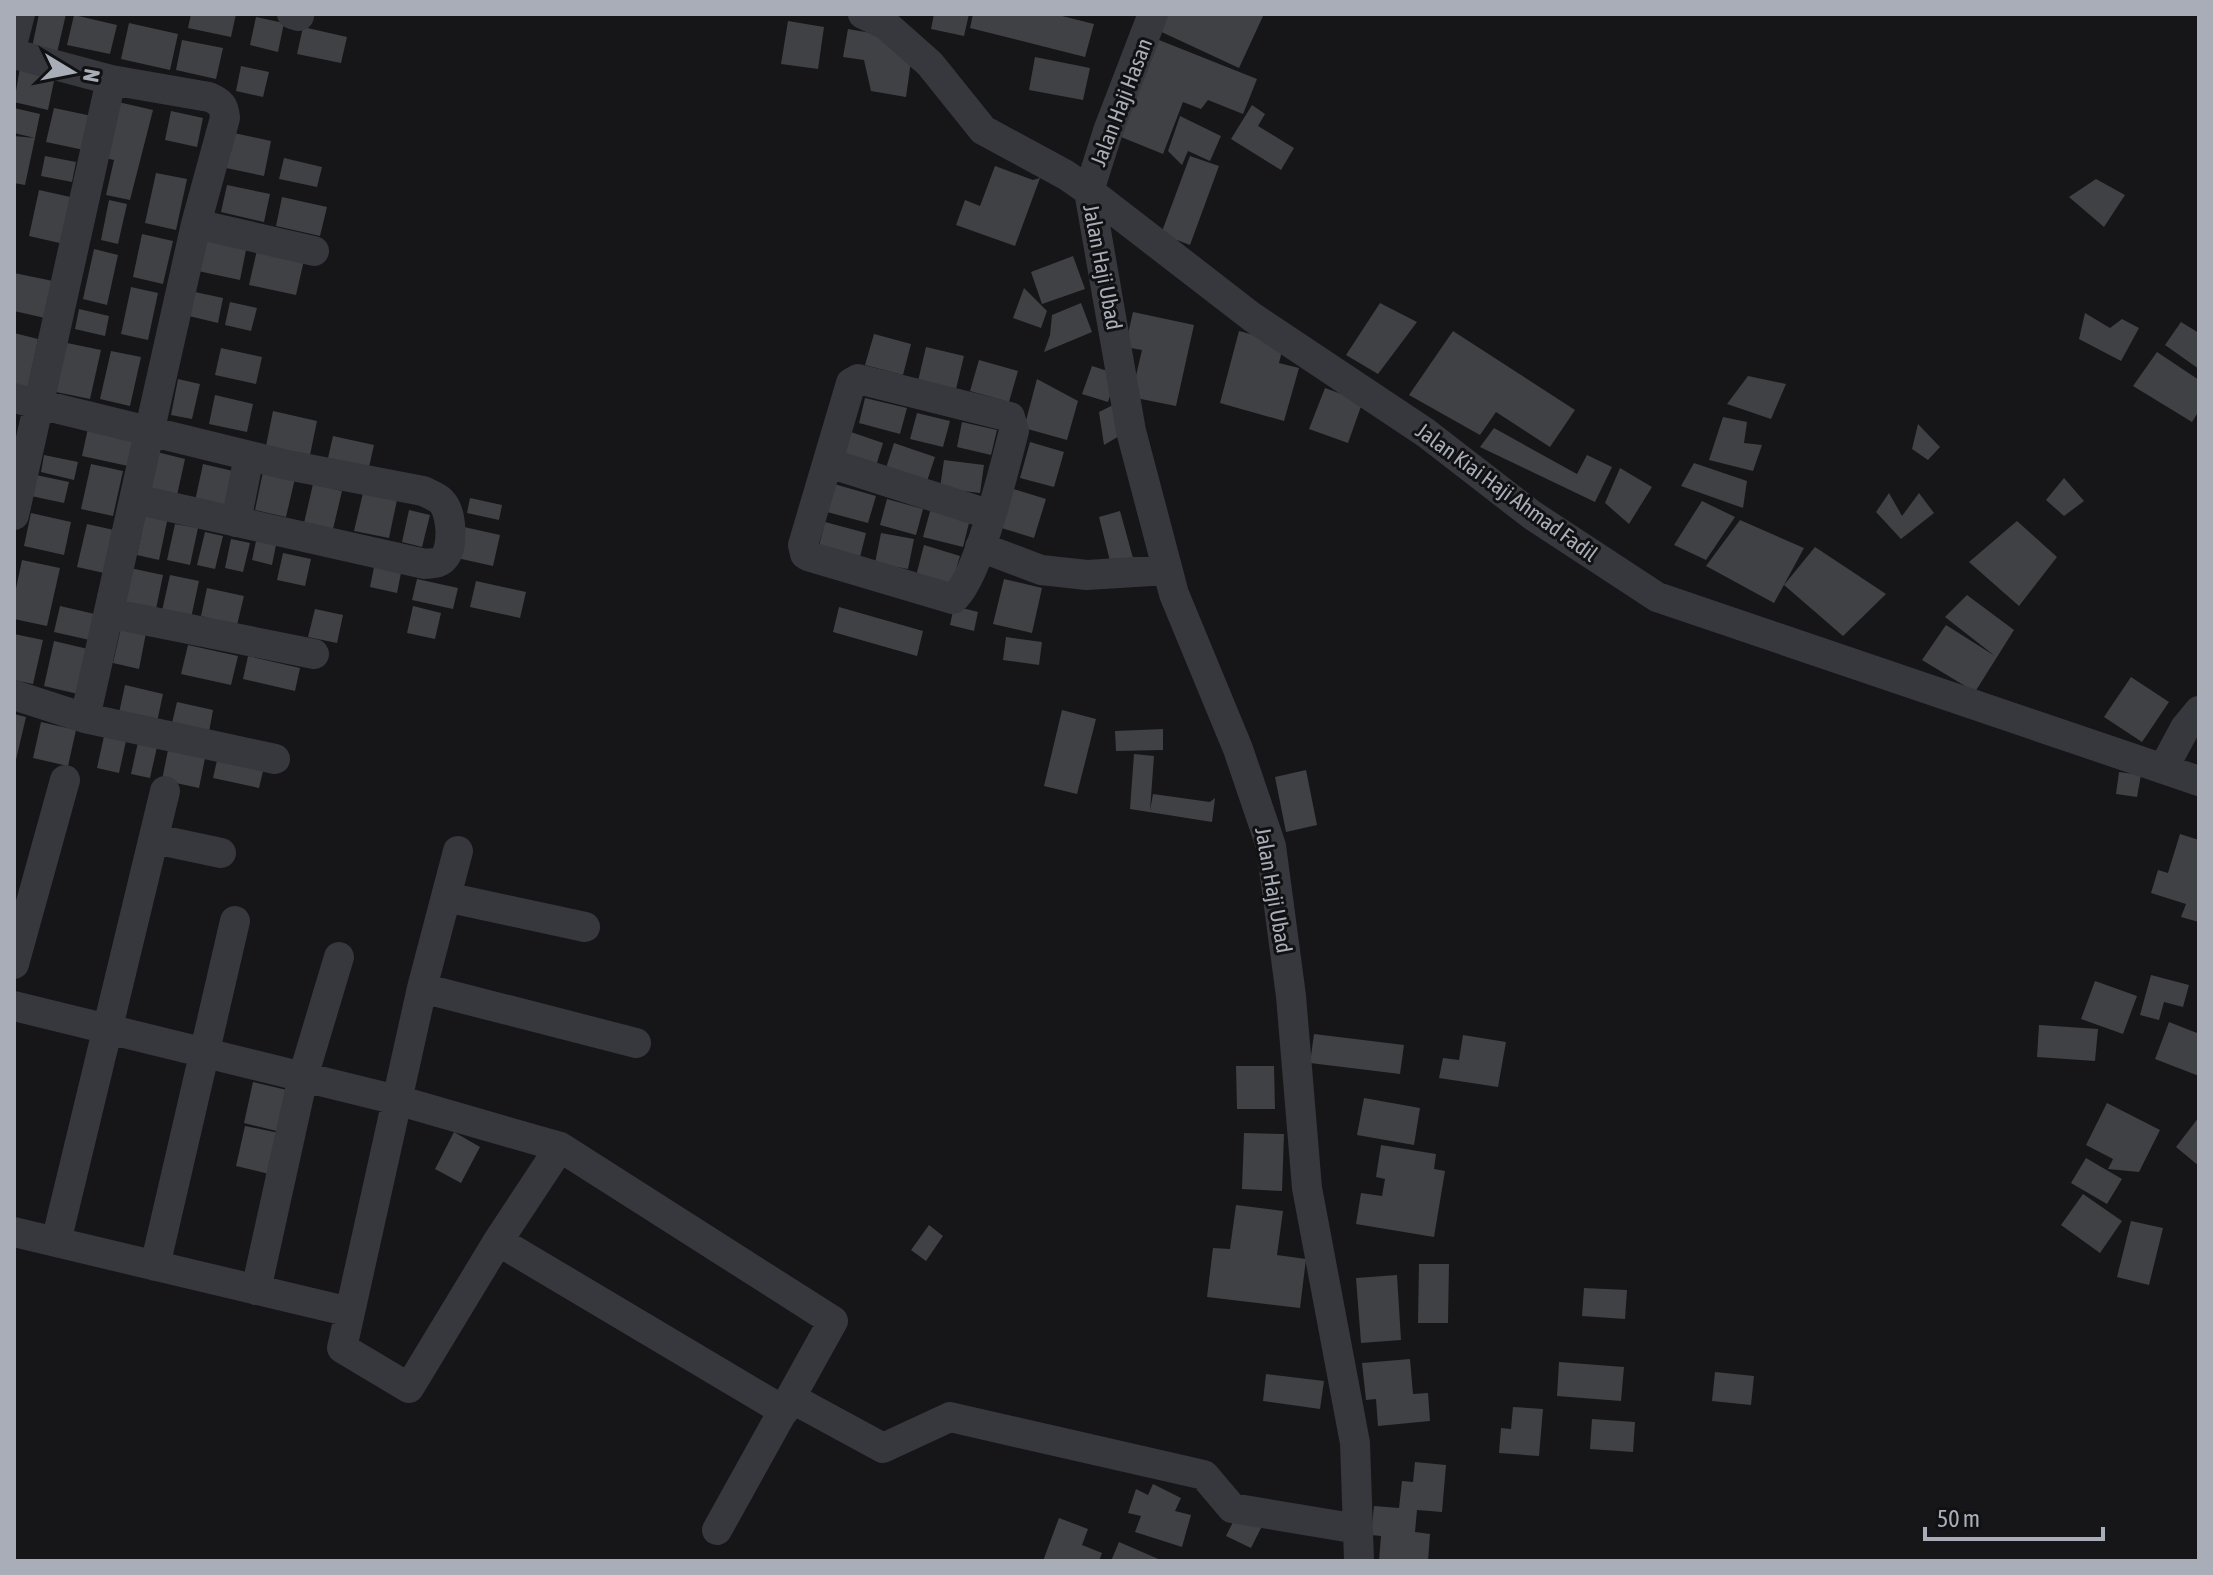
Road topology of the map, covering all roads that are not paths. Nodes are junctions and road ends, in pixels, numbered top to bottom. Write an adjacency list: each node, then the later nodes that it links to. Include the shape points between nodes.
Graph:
1 (20, 14): 4 (street)
2 (863, 14): 7 (street, Jalan Kiai Haji Ahmad Fadil, via 886,25 930,64 983,130)
3 (1153, 14): 7 (street, Jalan Haji Hasan)
4 (14, 37)
5 (14, 54): 6 (street)
6 (111, 80): 8 (street, via 209,97 224,107); 10 (street)
7 (1089, 191): 19 (street, Jalan Haji Ubad, via 1131,431); 26 (street, Jalan Kiai Haji Ahmad Fadil, via 1252,317 1657,597)
8 (196, 224): 9 (street); 11 (street)
9 (314, 251)
10 (26, 401): 11 (street); 15 (street)
11 (151, 432): 12 (street); 14 (street)
12 (249, 456): 17 (street); 17 (street, via 423,491 441,500 449,513 449,545 446,557 425,564)
13 (829, 463): 16 (street); 16 (street, via 851,383 858,379 1010,417 1014,431); 18 (street, via 803,545 808,556 953,599)
14 (135, 499): 17 (street); 20 (street)
15 (14, 515)
16 (991, 515): 18 (street)
17 (236, 522)
18 (980, 547): 19 (street, via 1041,570 1087,575)
19 (1167, 570): 53 (street, Jalan Haji Ubad, via 1271,846 1291,996 1307,1188 1355,1443)
20 (109, 613): 21 (street); 24 (street)
21 (314, 654)
22 (14, 695): 24 (street)
23 (2199, 711): 26 (street)
24 (85, 718): 25 (street)
25 (275, 759)
26 (2163, 769): 28 (street, Jalan Kiai Haji Ahmad Fadil)
27 (65, 780): 37 (street)
28 (2199, 781)
29 (165, 791): 30 (street)
30 (155, 839): 32 (street); 40 (street)
31 (458, 851): 33 (street)
32 (221, 853)
33 (446, 897): 35 (street); 38 (street)
34 (235, 921): 42 (street)
35 (585, 927)
36 (339, 957): 43 (street)
37 (14, 964)
38 (422, 988): 41 (street); 44 (street)
39 (14, 1006): 40 (street)
40 (108, 1029): 42 (street); 48 (street)
41 (636, 1043)
42 (204, 1053): 43 (street); 49 (street)
43 (303, 1077): 44 (street); 50 (street)
44 (397, 1100): 45 (street); 51 (street)
45 (560, 1147): 47 (street); 52 (street, via 833,1321)
46 (14, 1232): 48 (street)
47 (498, 1241): 51 (street, via 409,1388 342,1348); 52 (street)
48 (56, 1242): 49 (street)
49 (155, 1266): 50 (street)
50 (256, 1290): 51 (street)
51 (350, 1312)
52 (788, 1404): 53 (street, via 883,1448 950,1417 1204,1475 1232,1508); 54 (street)
53 (1358, 1529): 55 (street, Jalan Haji Ubad)
54 (717, 1530)
55 (1359, 1561)

